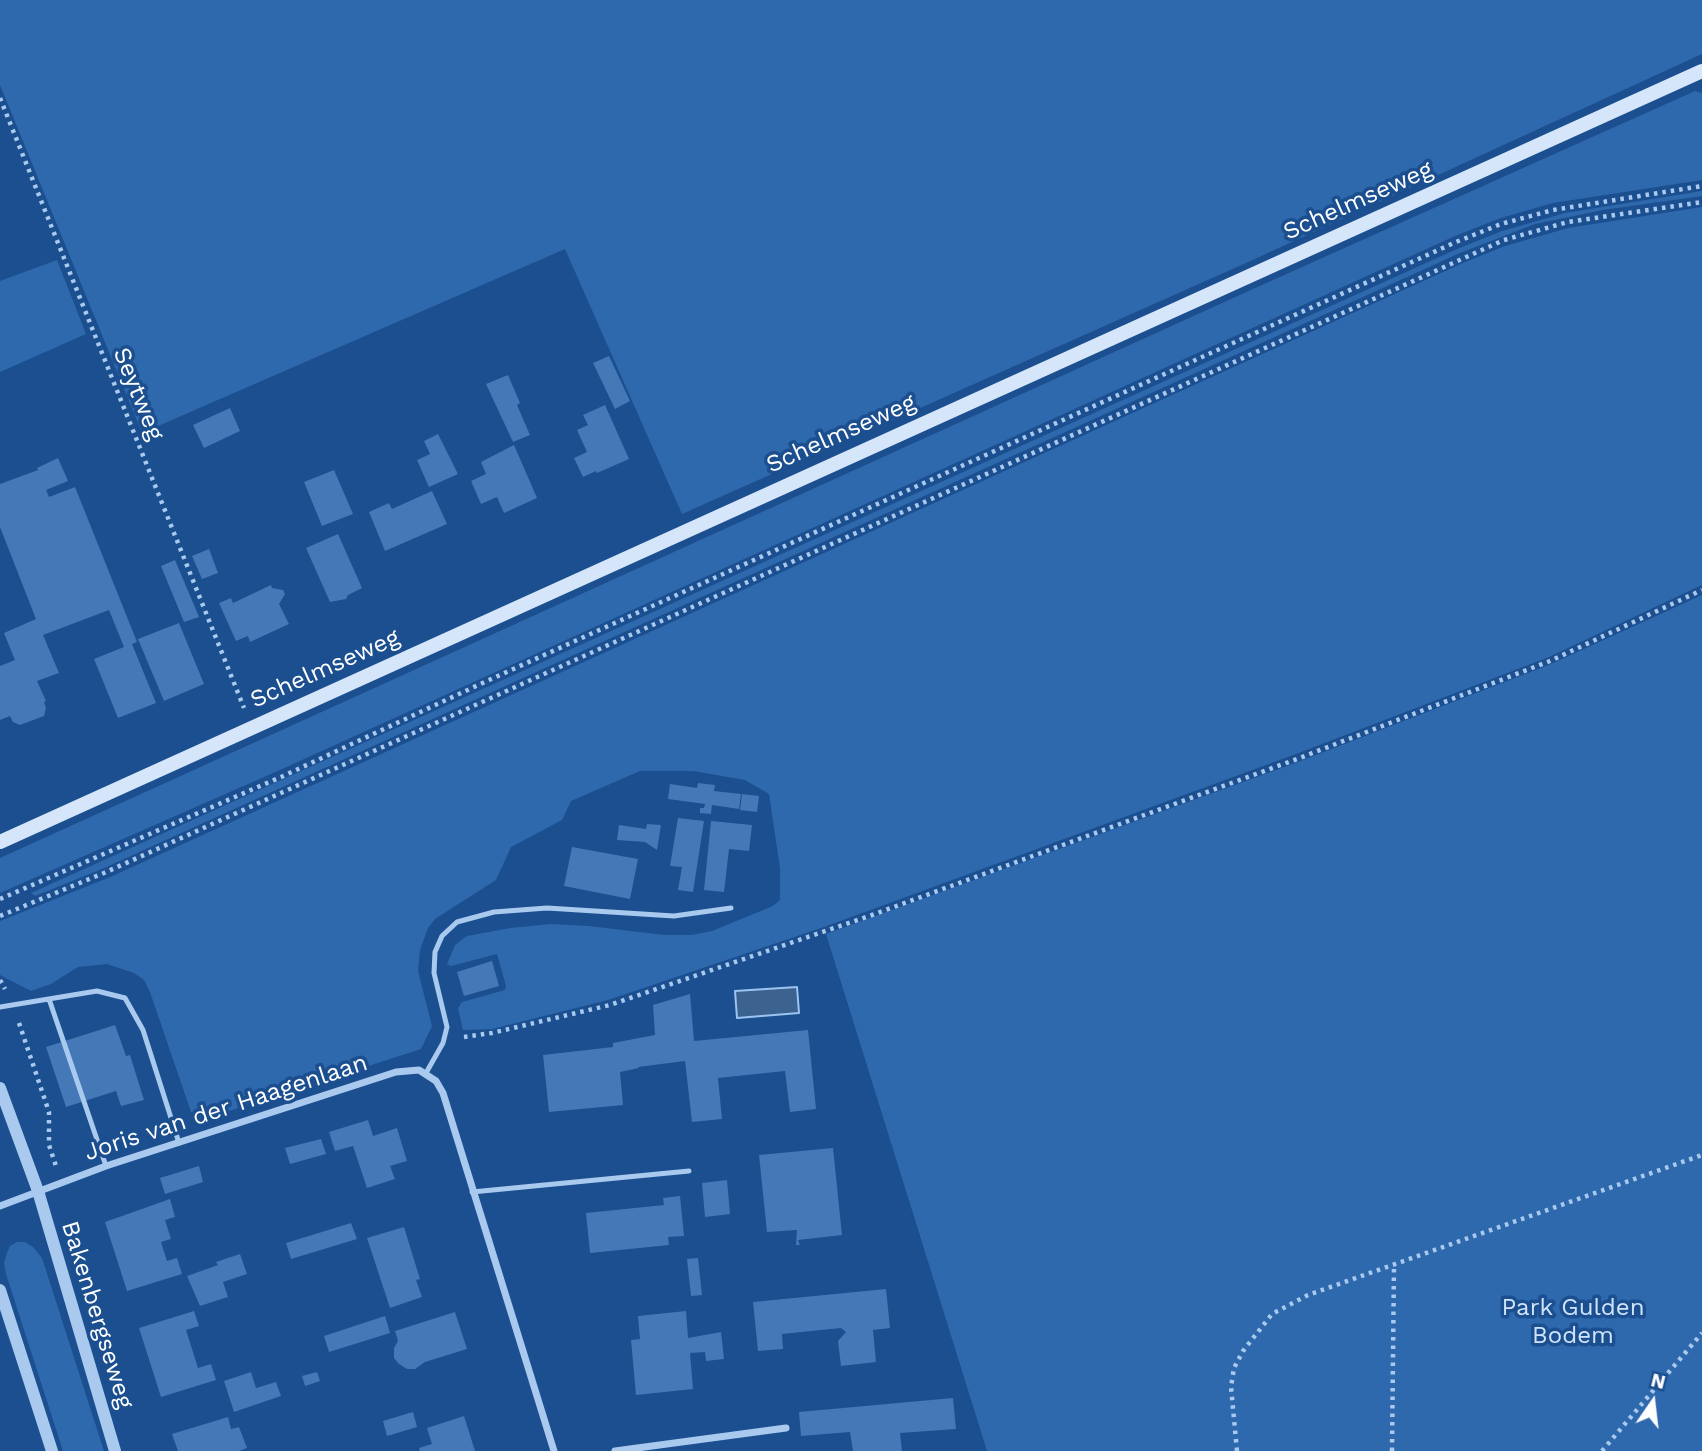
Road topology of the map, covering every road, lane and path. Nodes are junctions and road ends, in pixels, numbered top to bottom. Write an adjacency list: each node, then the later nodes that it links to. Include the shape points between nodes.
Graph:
1 (1702, 71): 7 (main road, Schelmseweg)
2 (0, 98): 6 (path, Seytweg)
3 (1702, 186): 8 (path, via 1553,210 1456,242 281,777)
4 (1702, 202): 10 (path, via 1568,222 1494,244)
5 (1702, 590): 15 (path, via 1550,661 872,915 610,1005)
6 (242, 704)
7 (0, 842)
8 (0, 899)
9 (731, 908): 15 (lane, via 674,916 547,908 494,912 457,922 442,936 435,952 433,973 447,1027)
10 (0, 916)
11 (0, 980): 13 (path)
12 (48, 999): 13 (lane); 18 (lane, via 97,991 125,998 143,1030); 20 (lane)
13 (12, 1004): 14 (lane); 22 (path, via 49,1112 49,1145)
14 (0, 1007)
15 (443, 1043): 16 (lane)
16 (426, 1073): 18 (street, Joris van der Haagenlaan, via 412,1069 396,1072); 24 (street, via 443,1093)
17 (0, 1088): 23 (street, Bakenbergseweg)
18 (179, 1143): 20 (street, Joris van der Haagenlaan)
19 (1702, 1155): 26 (path)
20 (106, 1166): 22 (street, Joris van der Haagenlaan)
21 (689, 1171): 24 (lane)
22 (63, 1183): 23 (street, Joris van der Haagenlaan)
23 (38, 1191): 25 (street); 31 (street, Bakenbergseweg)
24 (472, 1192): 32 (street)
25 (0, 1206)
26 (1394, 1265): 34 (path, via 1308,1294 1272,1314 1234,1368 1231,1387); 35 (path)
27 (0, 1290): 30 (street)
28 (1702, 1333): 36 (path)
29 (786, 1428): 33 (street)
30 (52, 1451)
31 (115, 1451)
32 (554, 1451)
33 (615, 1451)
34 (1237, 1451)
35 (1392, 1451)
36 (1602, 1451)

